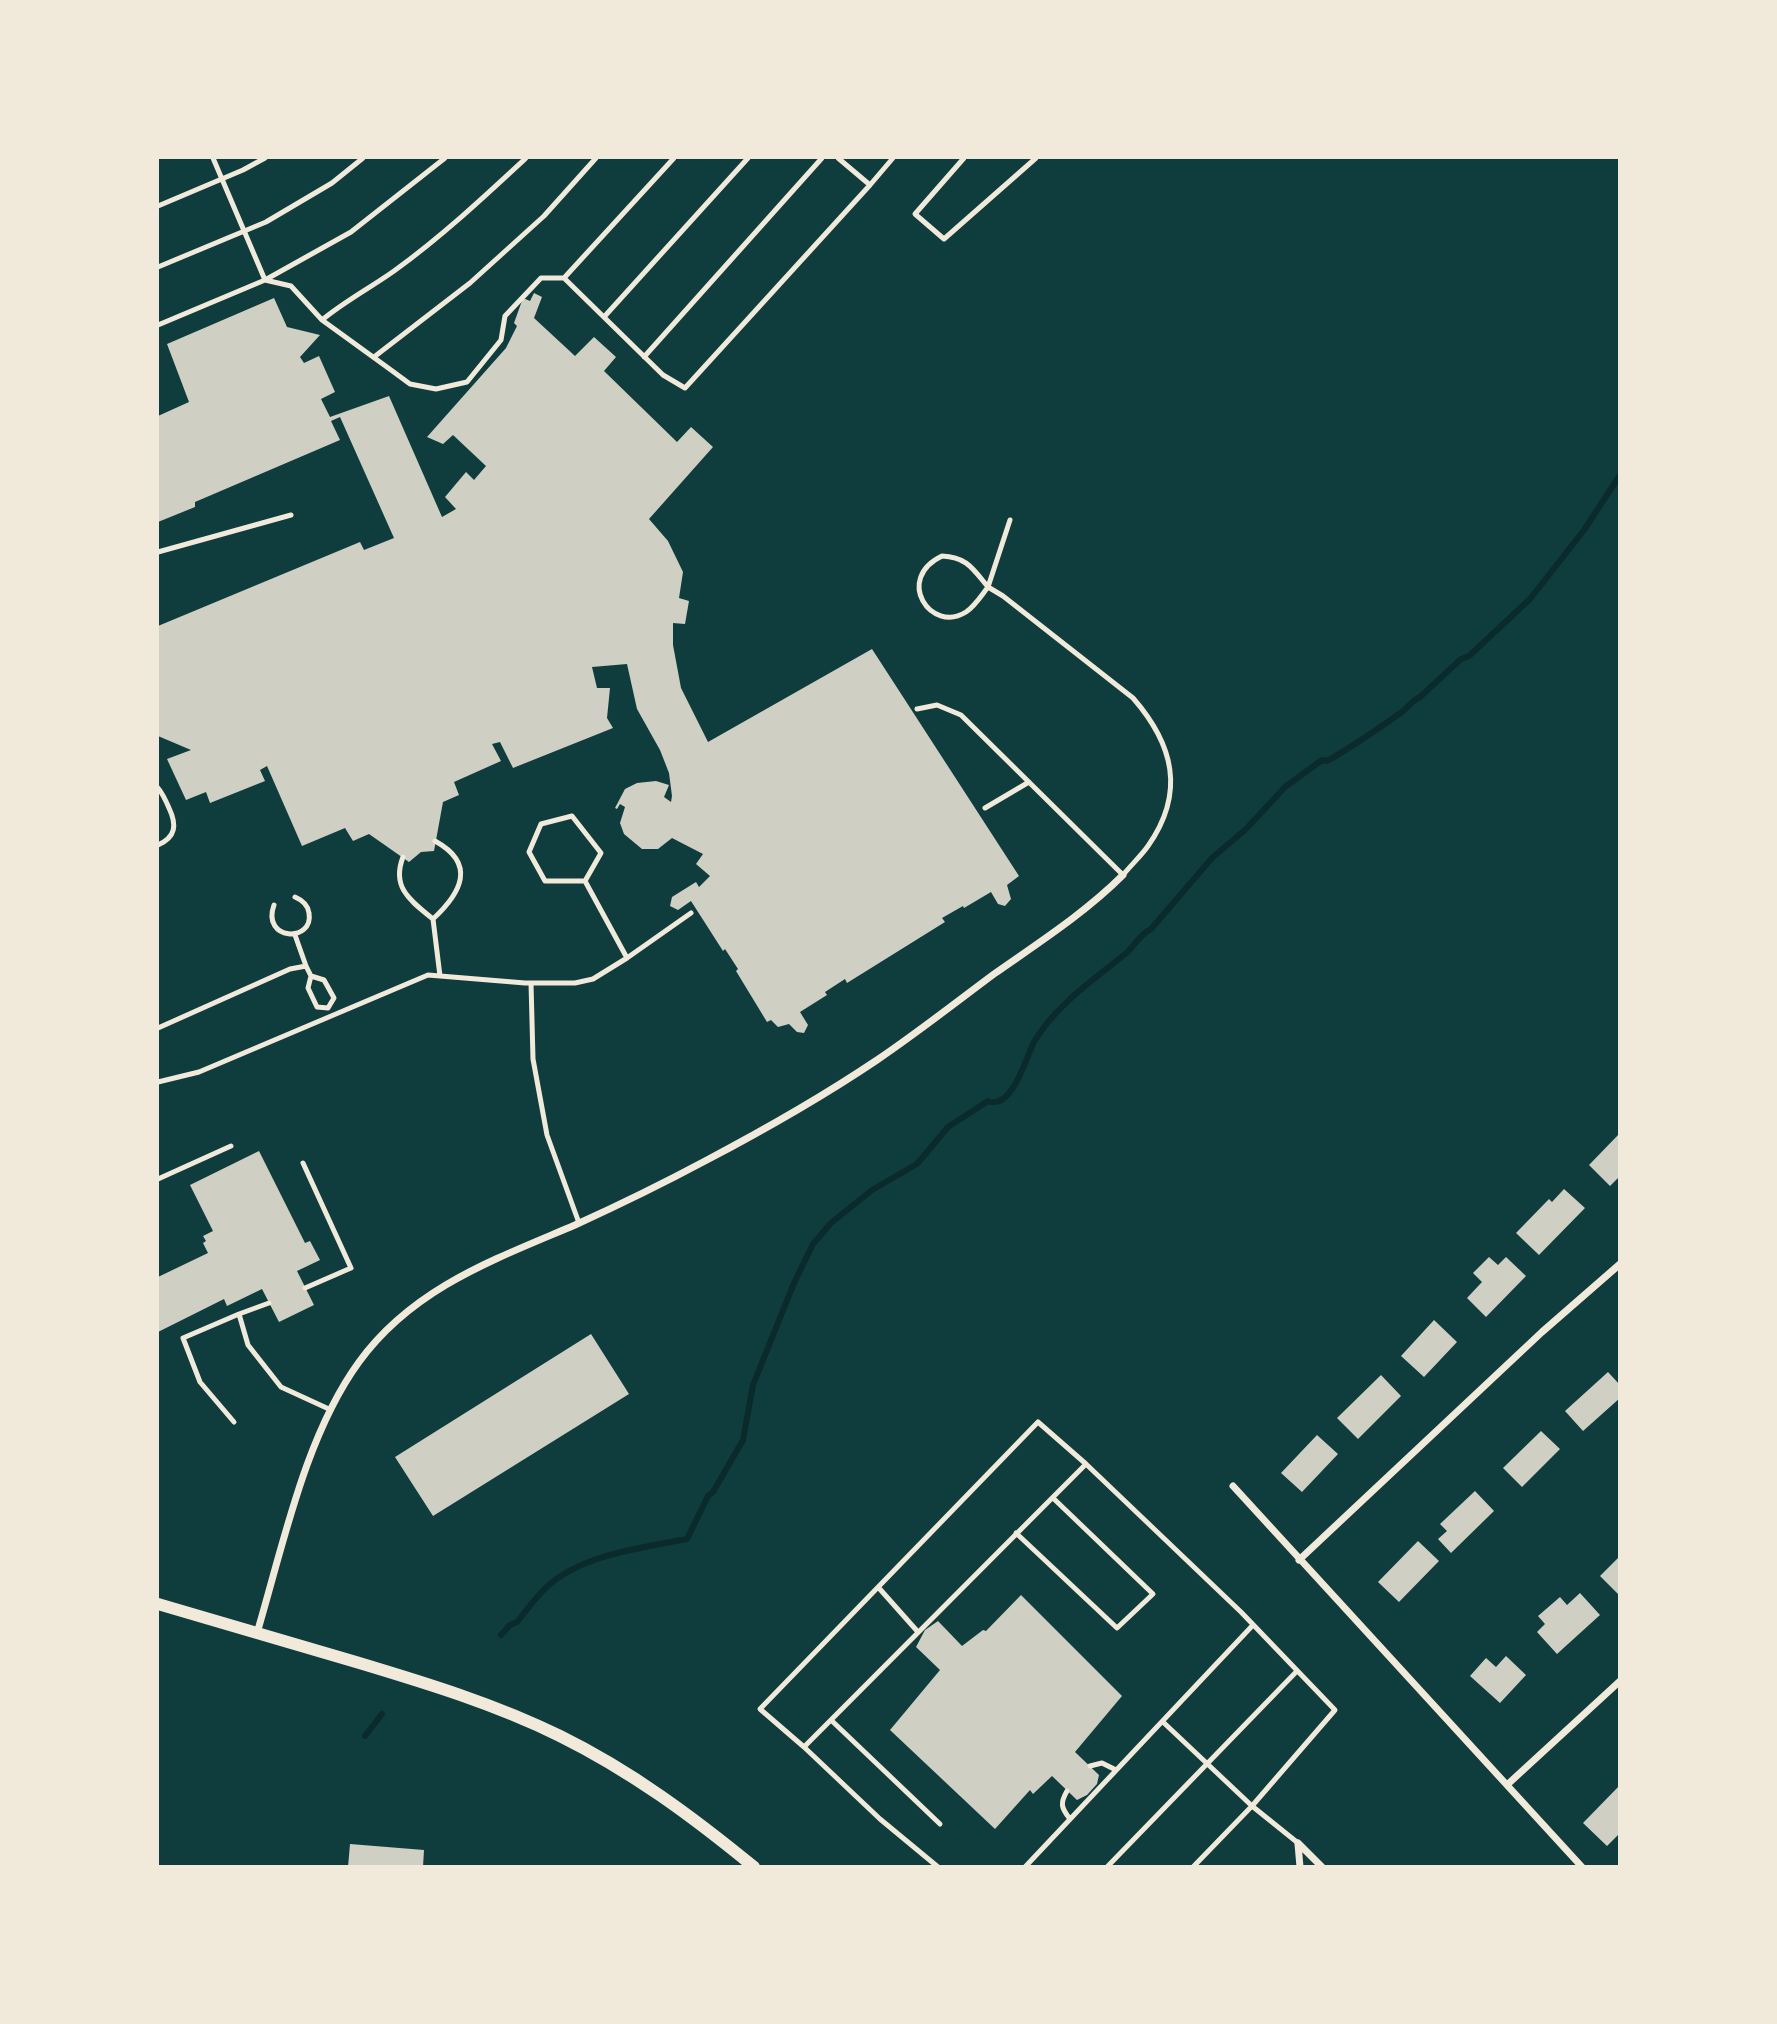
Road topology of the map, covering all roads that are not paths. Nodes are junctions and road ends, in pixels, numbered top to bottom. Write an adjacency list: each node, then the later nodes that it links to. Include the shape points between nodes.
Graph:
1 (213, 158): 14 (lane)
2 (265, 158): 14 (lane)
3 (363, 158): 17 (lane, via 332,183)
4 (445, 158): 20 (lane, via 351,233)
5 (526, 158): 22 (lane, via 395,270)
6 (596, 158): 24 (lane, via 544,216 470,283)
7 (674, 158): 19 (lane)
8 (748, 158): 21 (lane)
9 (822, 158): 25 (lane)
10 (838, 158): 15 (lane)
11 (893, 158): 15 (lane)
12 (964, 158): 13 (lane, via 915,214 944,239)
13 (1036, 158)
14 (222, 179): 16 (lane); 17 (lane)
15 (870, 185): 25 (lane, via 685,388)
16 (158, 206)
17 (244, 231): 18 (lane); 20 (lane)
18 (158, 267)
19 (564, 278): 21 (lane); 24 (lane, via 541,278 505,316 501,340 467,382 436,389 411,384)
20 (265, 280): 22 (lane, via 291,286); 23 (lane)
21 (604, 317): 25 (lane)
22 (323, 320): 24 (lane)
23 (158, 326)
24 (374, 357)
25 (644, 357)
26 (290, 515): 28 (lane)
27 (1010, 520): 29 (lane)
28 (158, 552)
29 (988, 587): 29 (lane, via 965,612 944,617 926,607 918,583 922,571 942,556 957,557 971,566); 37 (lane, via 1133,698 1161,736 1169,756 1167,804 1148,846)
30 (917, 709): 31 (lane, via 937,705 961,715)
31 (1029, 782): 33 (lane); 37 (lane)
32 (158, 788): 35 (lane, via 175,826 172,835)
33 (985, 808)
34 (435, 841): 42 (lane, via 450,849 460,870 460,885 452,902)
35 (158, 845)
36 (403, 857): 42 (lane, via 399,880 404,892)
37 (1123, 874): 56 (street, via 1084,909 876,1060 715,1156)
38 (584, 881): 38 (lane, via 545,881 529,852 541,824 572,816 601,853); 44 (lane)
39 (295, 897): 43 (lane, via 306,904 310,916 306,928)
40 (274, 905): 43 (lane, via 274,925 283,933)
41 (691, 913): 44 (lane)
42 (433, 919): 47 (lane)
43 (295, 934): 45 (lane)
44 (627, 958): 48 (lane, via 593,979)
45 (306, 966): 46 (lane); 51 (lane)
46 (312, 976): 49 (lane, via 308,988 317,1007); 49 (lane, via 324,980 334,998)
47 (440, 976): 48 (lane); 50 (lane, via 428,975)
48 (531, 983): 56 (lane, via 533,1059 547,1135)
49 (328, 1008): 50 (lane)
50 (332, 1016): 52 (lane, via 199,1072)
51 (158, 1028)
52 (158, 1082)
53 (231, 1146): 55 (lane)
54 (303, 1163): 58 (lane, via 351,1268)
55 (158, 1179)
56 (579, 1223): 61 (street, via 477,1266 413,1306 359,1361)
57 (1619, 1264): 67 (street)
58 (305, 1288)
59 (270, 1303): 60 (lane)
60 (239, 1314): 61 (lane, via 248,1345 281,1387); 62 (lane, via 183,1338 200,1382)
61 (331, 1410): 72 (street, via 299,1493)
62 (234, 1422)
63 (1086, 1464): 65 (lane); 68 (lane, via 1038,1422); 70 (lane)
64 (1233, 1486): 67 (street)
65 (1053, 1498): 66 (lane); 66 (lane, via 1153,1594 1117,1628)
66 (1016, 1533): 71 (lane)
67 (1299, 1560): 81 (street)
68 (878, 1587): 71 (lane); 77 (lane, via 760,1709)
69 (158, 1604): 72 (street)
70 (1253, 1625): 73 (lane); 76 (lane)
71 (918, 1632): 75 (lane)
72 (257, 1633): 87 (street, via 481,1701 562,1737 663,1797)
73 (1297, 1671): 78 (lane); 83 (lane, via 1335,1710)
74 (1619, 1681): 81 (street)
75 (831, 1720): 77 (lane); 85 (lane)
76 (1163, 1721): 78 (lane); 80 (lane)
77 (804, 1747): 88 (lane)
78 (1206, 1763): 83 (lane); 90 (lane)
79 (1090, 1766): 80 (lane, via 1102,1763)
80 (1116, 1770): 84 (lane)
81 (1508, 1784): 94 (street)
82 (1067, 1791): 84 (lane, via 1061,1800)
83 (1252, 1806): 86 (lane); 91 (lane)
84 (1070, 1819): 89 (lane)
85 (940, 1824)
86 (1298, 1843): 92 (street); 93 (street)
87 (754, 1867)
88 (938, 1867)
89 (1025, 1867)
90 (1108, 1867)
91 (1194, 1867)
92 (1300, 1867)
93 (1322, 1867)
94 (1582, 1867)

